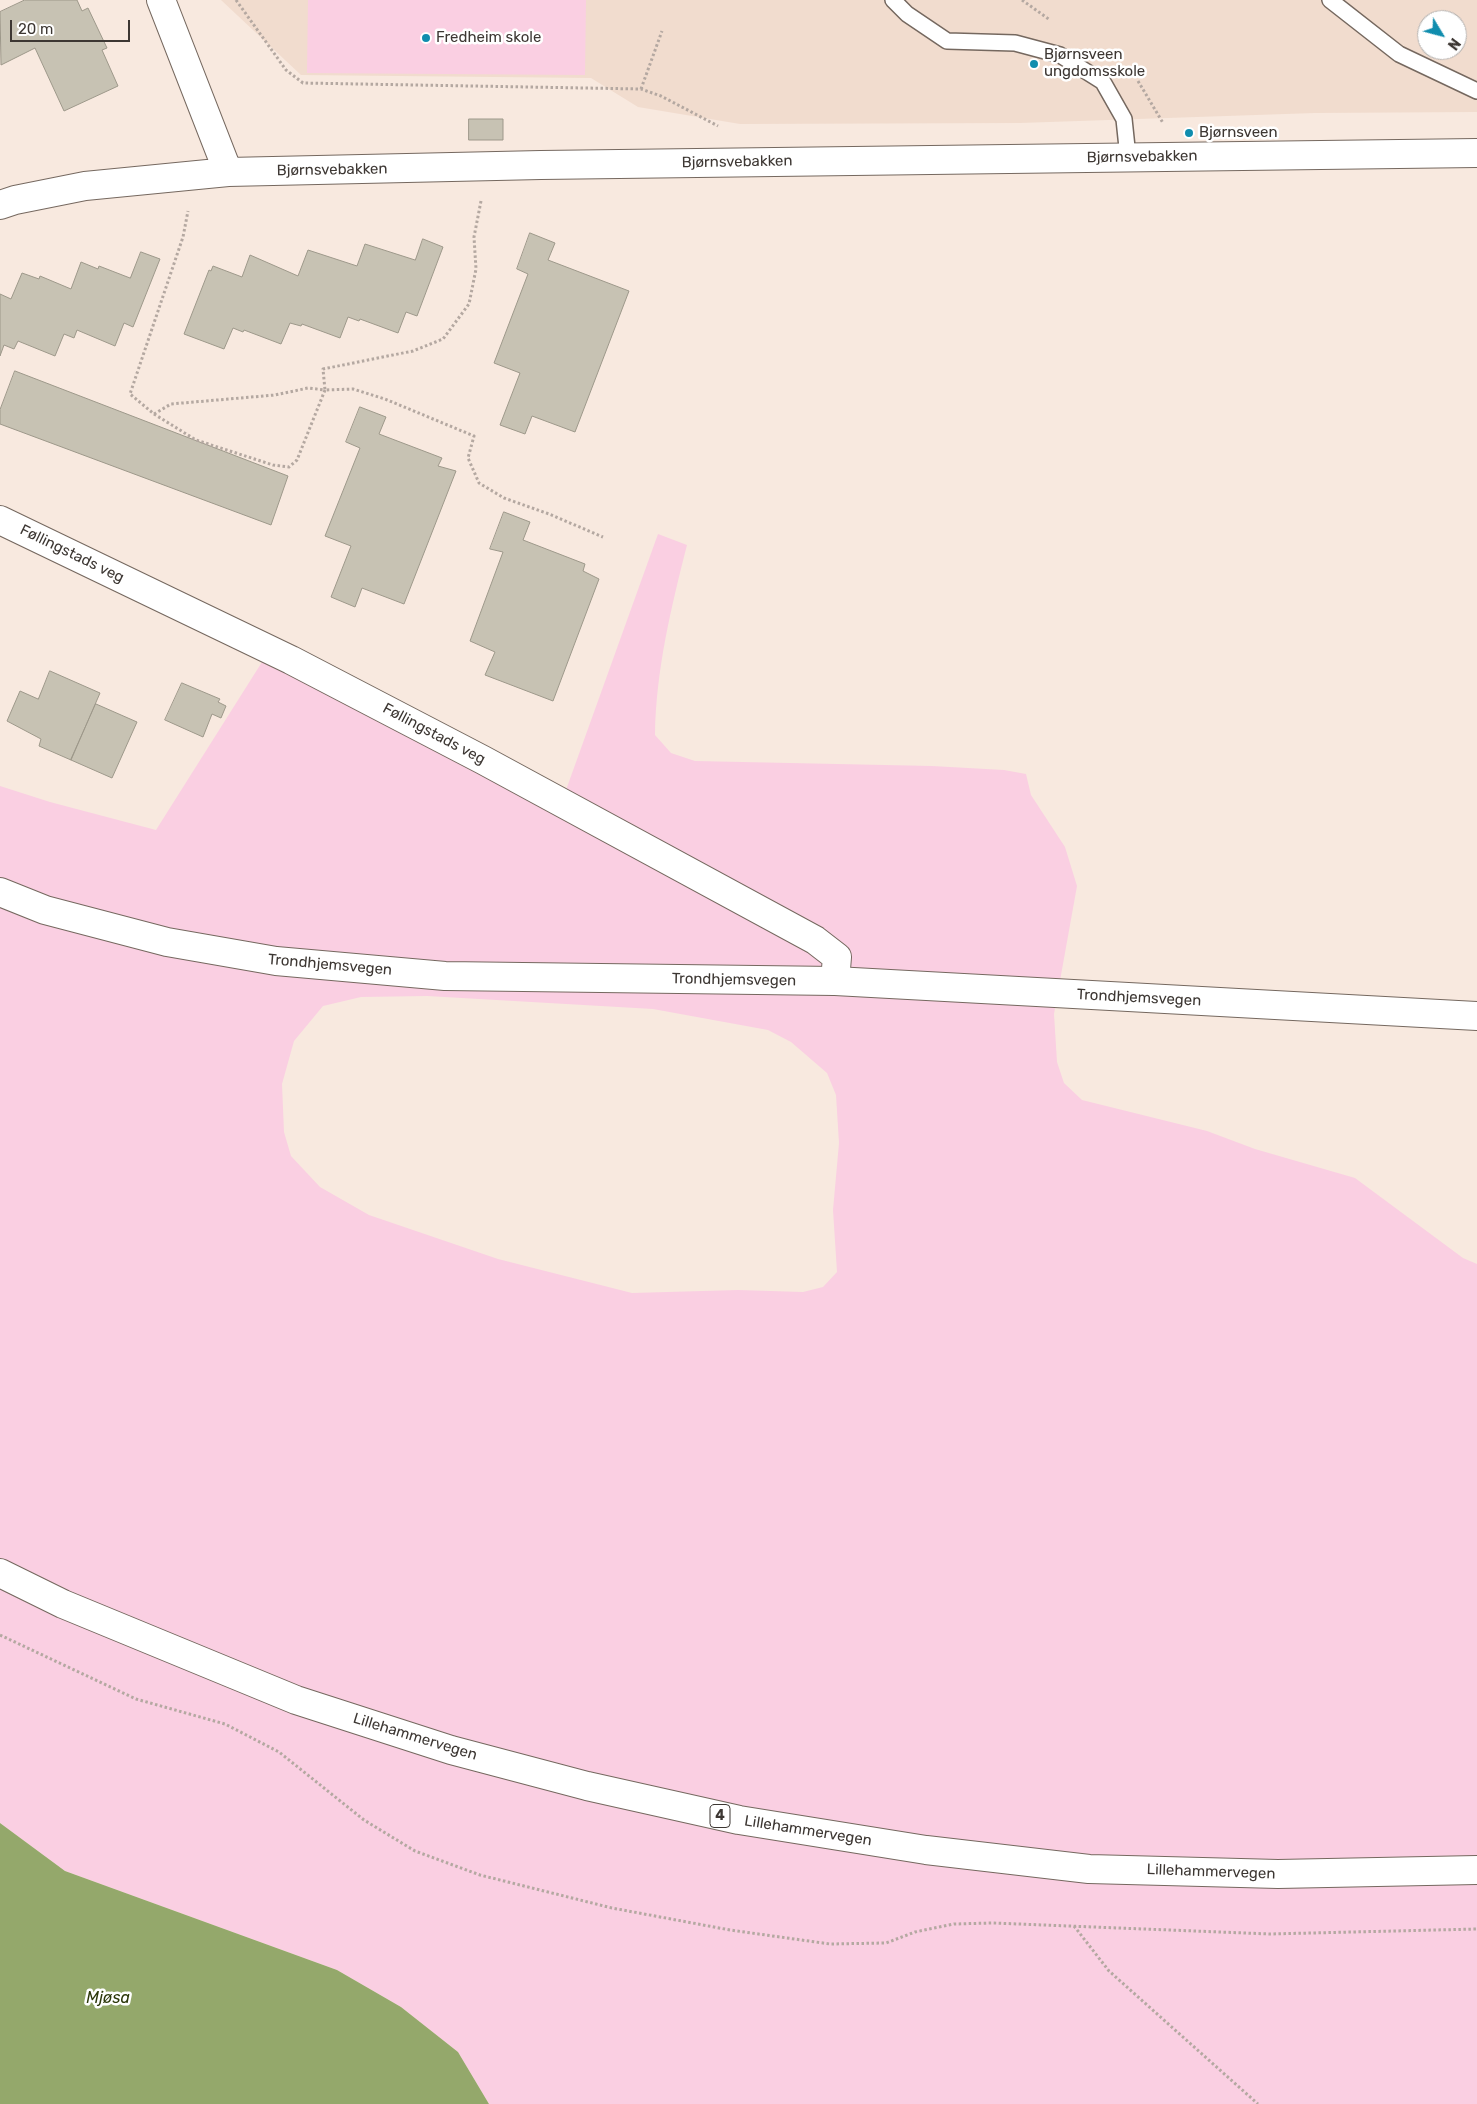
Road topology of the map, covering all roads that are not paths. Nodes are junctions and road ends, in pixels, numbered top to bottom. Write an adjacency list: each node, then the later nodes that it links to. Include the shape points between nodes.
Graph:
1 (161, 0): 7 (main road)
2 (894, 0): 6 (lane, via 907,14 947,41 1014,43 1060,55 1104,82 1124,120)
3 (1330, 0): 4 (lane, via 1399,54)
4 (1477, 91)
5 (1477, 153): 6 (main road, Bjørnsvebakken)
6 (1128, 157): 7 (main road, Bjørnsvebakken)
7 (228, 172): 8 (main road, Bjørnsvebakken, via 85,186)
8 (0, 205)
9 (0, 520): 11 (main road, Føllingstads veg, via 309,669 815,940 837,957)
10 (0, 892): 11 (main road, Trondhjemsvegen, via 45,910 167,942 276,961 445,976)
11 (835, 981): 12 (main road, Trondhjemsvegen)
12 (1477, 1016)
13 (0, 1573): 14 (main road, Lillehammervegen / 4, via 63,1604 296,1700 451,1750 587,1786 739,1820 926,1850 1089,1869 1278,1874)
14 (1477, 1870)

